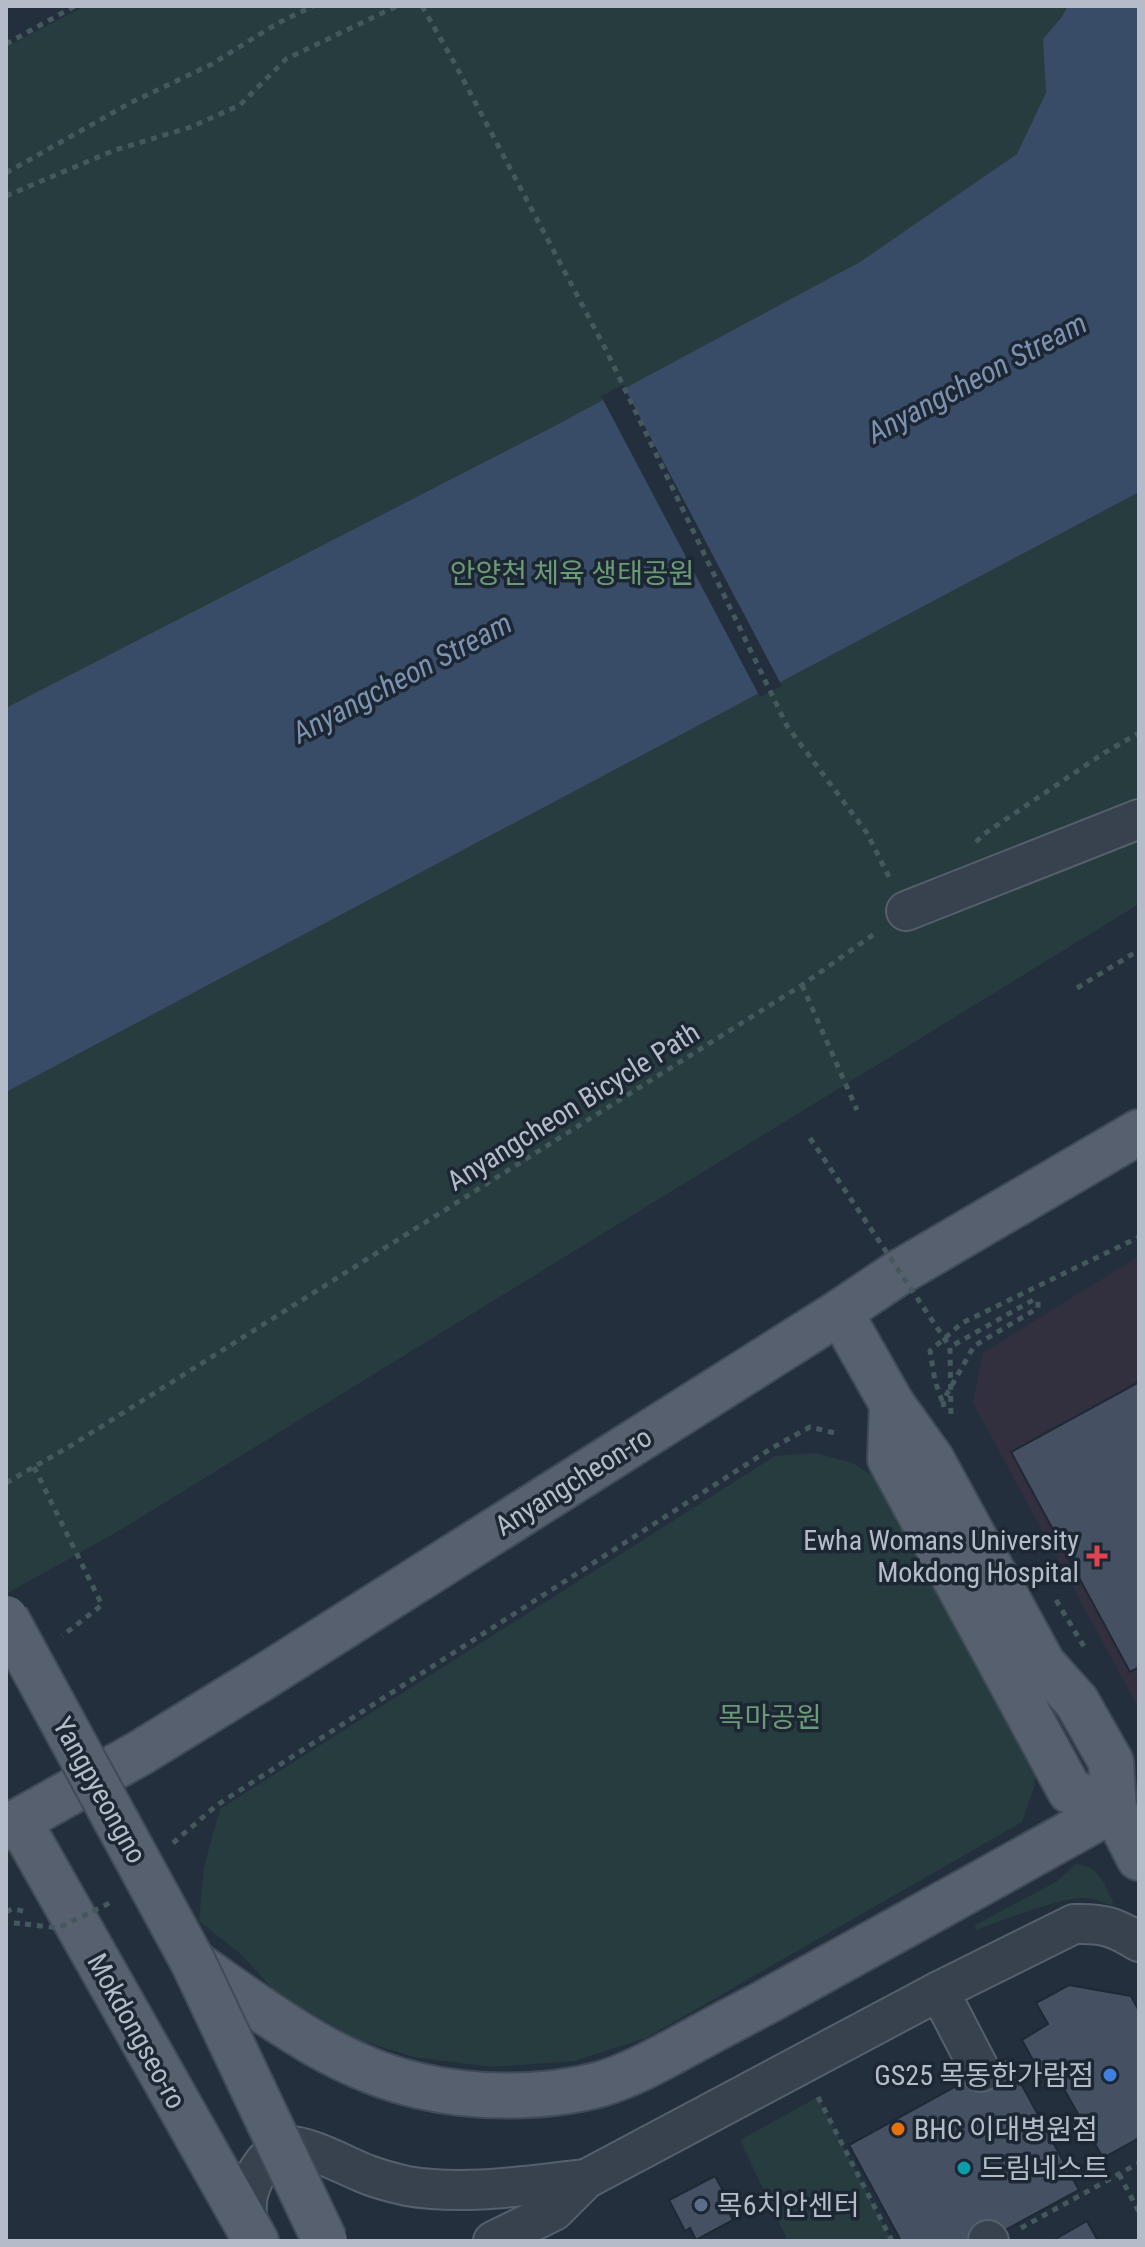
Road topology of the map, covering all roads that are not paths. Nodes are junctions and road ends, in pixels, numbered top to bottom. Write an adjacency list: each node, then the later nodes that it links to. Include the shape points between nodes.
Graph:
1 (1139, 819): 2 (street)
2 (906, 911)
3 (1139, 1132): 4 (main road, Anyangcheon-ro)
4 (840, 1312): 6 (main road, via 892,1404 932,1460 1043,1664 1077,1702); 7 (main road, Anyangcheon-ro, via 262,1678)
5 (6, 1618): 10 (main road, Yangpyeongno, bridge)
6 (1127, 1802): 8 (main road); 10 (main road, via 648,2065 602,2083 552,2092 460,2093 378,2073 322,2049)
7 (12, 1824): 16 (main road, Mokdongseo-ro)
8 (1139, 1858)
9 (1139, 1942): 11 (street, via 1098,1923 1074,1924)
10 (193, 1962): 17 (main road, bridge)
11 (939, 1991): 13 (street); 15 (street)
12 (227, 2060): 14 (street, via 255,2113)
13 (981, 2072)
14 (314, 2152): 15 (street, via 408,2186 457,2190); 16 (street, via 291,2146 271,2154 248,2195)
15 (586, 2179): 18 (street, via 554,2211)
16 (252, 2233)
17 (325, 2241)
18 (493, 2241)

